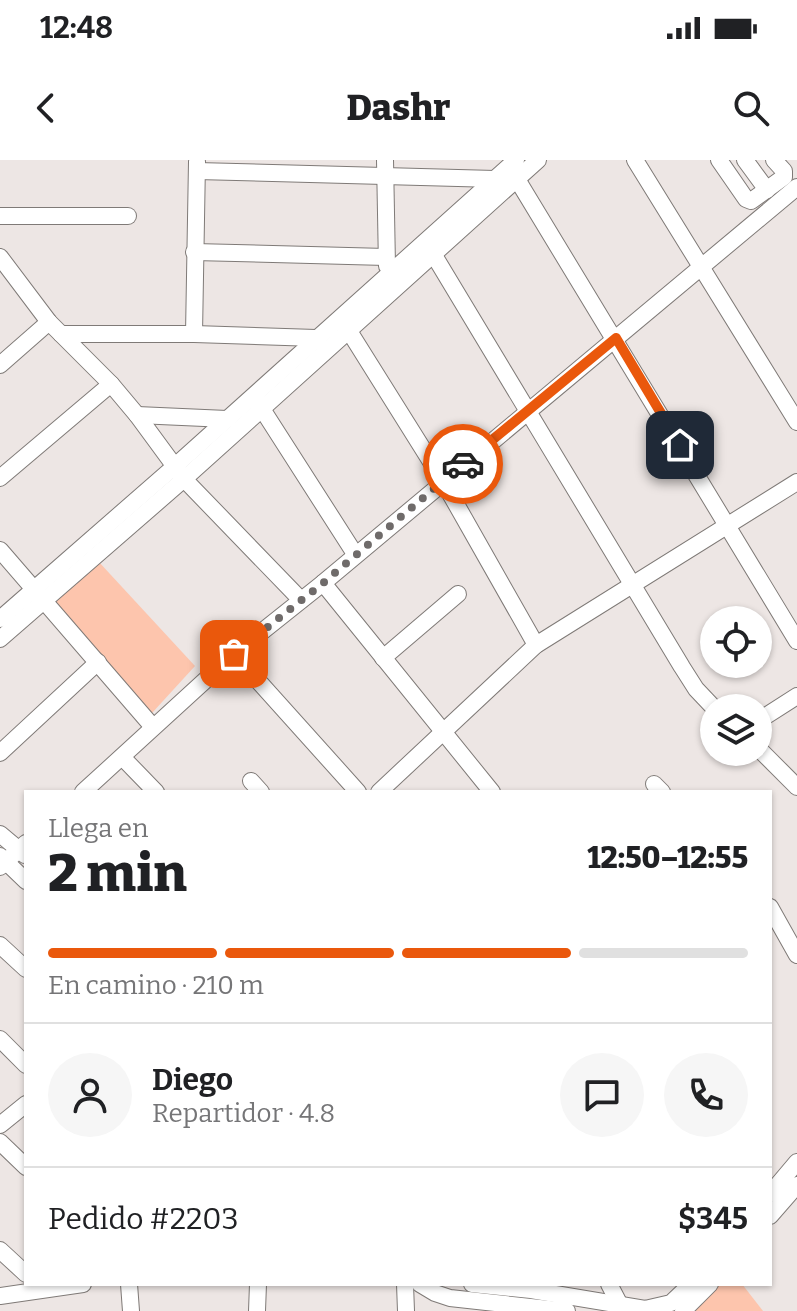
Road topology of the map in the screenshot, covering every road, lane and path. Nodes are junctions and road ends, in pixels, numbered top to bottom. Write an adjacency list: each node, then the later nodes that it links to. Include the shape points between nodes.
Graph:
1 (538, 160): 8 (street)
2 (635, 160): 18 (street)
3 (745, 160): 11 (street)
4 (774, 160): 11 (street, via 784,175)
5 (725, 162): 11 (street, via 749,201)
6 (197, 166): 7 (street); 15 (street)
7 (384, 168): 9 (street); 17 (street)
8 (514, 168): 9 (street); 14 (street); 23 (street)
9 (495, 179): 14 (street)
10 (797, 187): 18 (street)
11 (767, 190)
12 (0, 216): 13 (street)
13 (128, 216)
14 (429, 248): 19 (street); 20 (street); 28 (street)
15 (194, 252): 17 (street); 22 (street)
16 (0, 257): 21 (street)
17 (386, 257): 19 (street)
18 (700, 268): 23 (street); 31 (street)
19 (387, 276): 20 (street)
20 (345, 323): 24 (street); 34 (street)
21 (55, 328): 22 (street); 25 (street); 26 (street)
22 (194, 334): 24 (street)
23 (616, 338): 28 (street); 36 (street)
24 (321, 344): 27 (street)
25 (0, 365)
26 (111, 384): 29 (street); 33 (street)
27 (258, 402): 30 (street); 32 (street); 38 (street)
28 (529, 411): 34 (street); 40 (street)
29 (137, 415): 30 (street); 32 (street)
30 (227, 419): 32 (street)
31 (797, 422)
32 (179, 473): 42 (street); 43 (street)
33 (0, 478)
34 (443, 481): 38 (street); 47 (street)
35 (797, 482): 36 (street)
36 (728, 525): 40 (street); 46 (street)
37 (0, 550): 42 (street)
38 (355, 554): 39 (street)
39 (323, 583): 43 (street); 49 (street)
40 (631, 584): 47 (street); 51 (street)
41 (458, 594): 49 (street)
42 (39, 595): 44 (street); 45 (street); 50 (street)
43 (301, 600): 48 (street)
44 (0, 619)
45 (0, 639)
46 (797, 641)
47 (536, 645): 55 (street)
48 (234, 654): 54 (street); 62 (street)
49 (383, 658): 55 (street)
50 (98, 662): 54 (street); 56 (street)
51 (701, 694)
52 (797, 696): 53 (street)
53 (772, 712)
54 (153, 727): 57 (street)
55 (444, 731): 63 (street); 64 (street)
56 (0, 753)
57 (122, 757): 60 (street); 61 (street)
58 (772, 762): 59 (street)
59 (797, 787)
60 (85, 790)
61 (154, 790)
62 (356, 790)
63 (381, 790)
64 (490, 790)
65 (0, 834): 66 (street)
66 (24, 849): 67 (street)
67 (2, 862): 68 (street)
68 (24, 879)
69 (772, 911): 71 (street)
70 (0, 945): 72 (street)
71 (797, 955)
72 (24, 967)
73 (0, 1039): 74 (street)
74 (24, 1063)
75 (24, 1106): 76 (street)
76 (0, 1125)
77 (0, 1142): 79 (street)
78 (797, 1162): 81 (street)
79 (24, 1165)
80 (797, 1185): 82 (street)
81 (773, 1186)
82 (772, 1214)
83 (0, 1250): 84 (street)
84 (24, 1272)
85 (39, 1286): 94 (street)
86 (129, 1286): 98 (street)
87 (258, 1286): 99 (street)
88 (405, 1286): 100 (street)
89 (423, 1286): 95 (street, via 450,1298)
90 (479, 1286): 95 (street)
91 (610, 1286): 96 (street)
92 (690, 1286): 97 (street)
93 (707, 1286): 97 (street)
94 (0, 1296)
95 (541, 1303): 96 (street); 101 (street)
96 (621, 1307): 97 (street)
97 (676, 1308)
98 (131, 1311)
99 (257, 1311)
100 (406, 1311)
101 (567, 1311)

